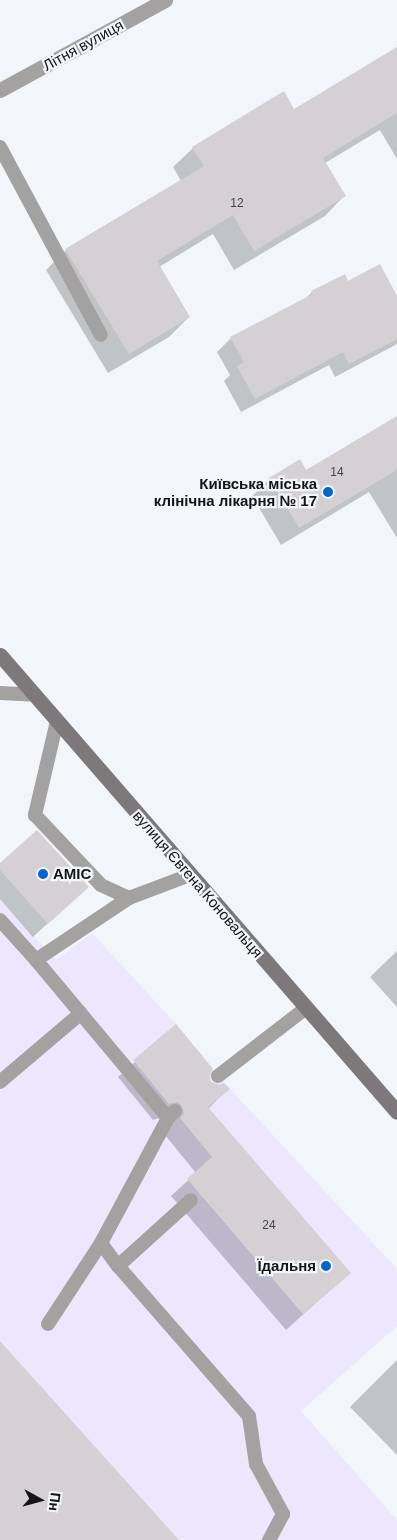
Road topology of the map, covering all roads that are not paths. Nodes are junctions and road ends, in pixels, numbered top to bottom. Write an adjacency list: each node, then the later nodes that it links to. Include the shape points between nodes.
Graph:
1 (165, 0): 2 (street, Літня вулиця)
2 (0, 90)
3 (0, 147): 4 (lane)
4 (101, 335)
5 (0, 655): 7 (main road, вулиця Євгена Коновальця)
6 (0, 693): 7 (lane)
7 (35, 695): 8 (main road, вулиця Євгена Коновальця)
8 (58, 721): 9 (main road, вулиця Євгена Коновальця); 10 (lane, via 35,815 101,885)
9 (190, 874): 10 (lane); 13 (main road, вулиця Євгена Коновальця)
10 (129, 898): 12 (lane)
11 (0, 920): 12 (lane)
12 (36, 960): 14 (lane)
13 (306, 1008): 15 (lane); 17 (main road, вулиця Євгена Коновальця)
14 (81, 1013): 16 (lane); 19 (lane, via 172,1114)
15 (218, 1076)
16 (0, 1082)
17 (397, 1112)
18 (191, 1200): 20 (lane)
19 (100, 1243): 20 (lane); 21 (lane)
20 (118, 1266): 22 (lane, via 249,1416 256,1464 283,1514)
21 (48, 1324)
22 (269, 1540)

